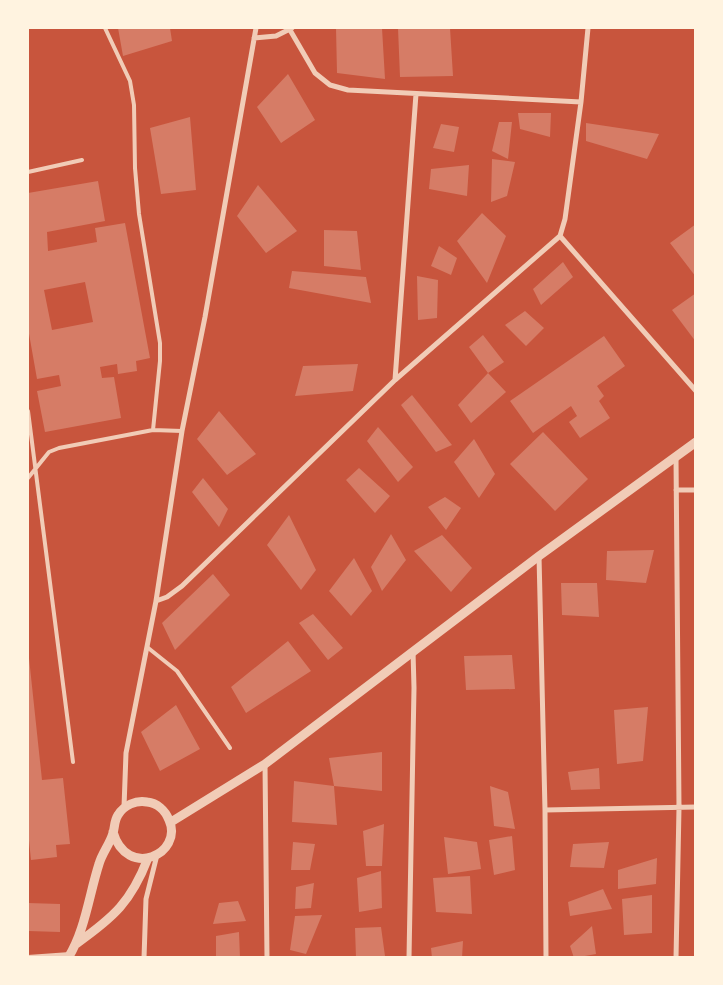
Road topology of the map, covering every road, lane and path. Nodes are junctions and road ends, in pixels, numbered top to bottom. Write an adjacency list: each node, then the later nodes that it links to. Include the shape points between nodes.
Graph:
1 (105, 28): 14 (lane, via 130,81 134,105 139,214 160,343)
2 (256, 28): 5 (street)
3 (588, 28): 7 (street)
4 (291, 29): 5 (street, via 276,36); 6 (street, via 316,73 330,85 348,90)
5 (254, 38): 15 (street)
6 (416, 94): 7 (street); 11 (street)
7 (581, 102): 10 (street)
8 (82, 160): 9 (lane)
9 (28, 172)
10 (560, 236): 11 (street); 12 (street)
11 (395, 380): 23 (street, via 182,586 168,597)
12 (696, 391)
13 (28, 412): 18 (lane)
14 (153, 430): 15 (lane); 18 (lane, via 49,452)
15 (182, 431): 23 (street)
16 (696, 442): 17 (street)
17 (676, 457): 20 (street); 22 (street)
18 (35, 470): 19 (lane); 27 (lane)
19 (28, 478)
20 (676, 490): 21 (street); 31 (street)
21 (696, 490)
22 (539, 556): 25 (street); 32 (street)
23 (156, 601): 24 (street)
24 (147, 647): 26 (lane, via 177,671); 29 (street, via 126,752)
25 (412, 651): 28 (street); 41 (street)
26 (230, 748)
27 (73, 762)
28 (265, 764): 33 (street); 40 (street)
29 (124, 807): 33 (street, via 142,801 151,802 160,807); 34 (street, via 114,823)
30 (696, 807): 31 (street)
31 (679, 808): 32 (street); 43 (street)
32 (545, 810): 42 (street)
33 (170, 822): 35 (street, via 169,841)
34 (113, 832): 35 (street, via 121,850 138,859); 36 (street, via 100,861)
35 (152, 857): 36 (street, via 128,900 104,924); 39 (street, via 146,899)
36 (76, 944): 37 (street)
37 (69, 956): 38 (lane)
38 (28, 957)
39 (144, 958)
40 (266, 958)
41 (409, 958)
42 (546, 958)
43 (676, 958)

